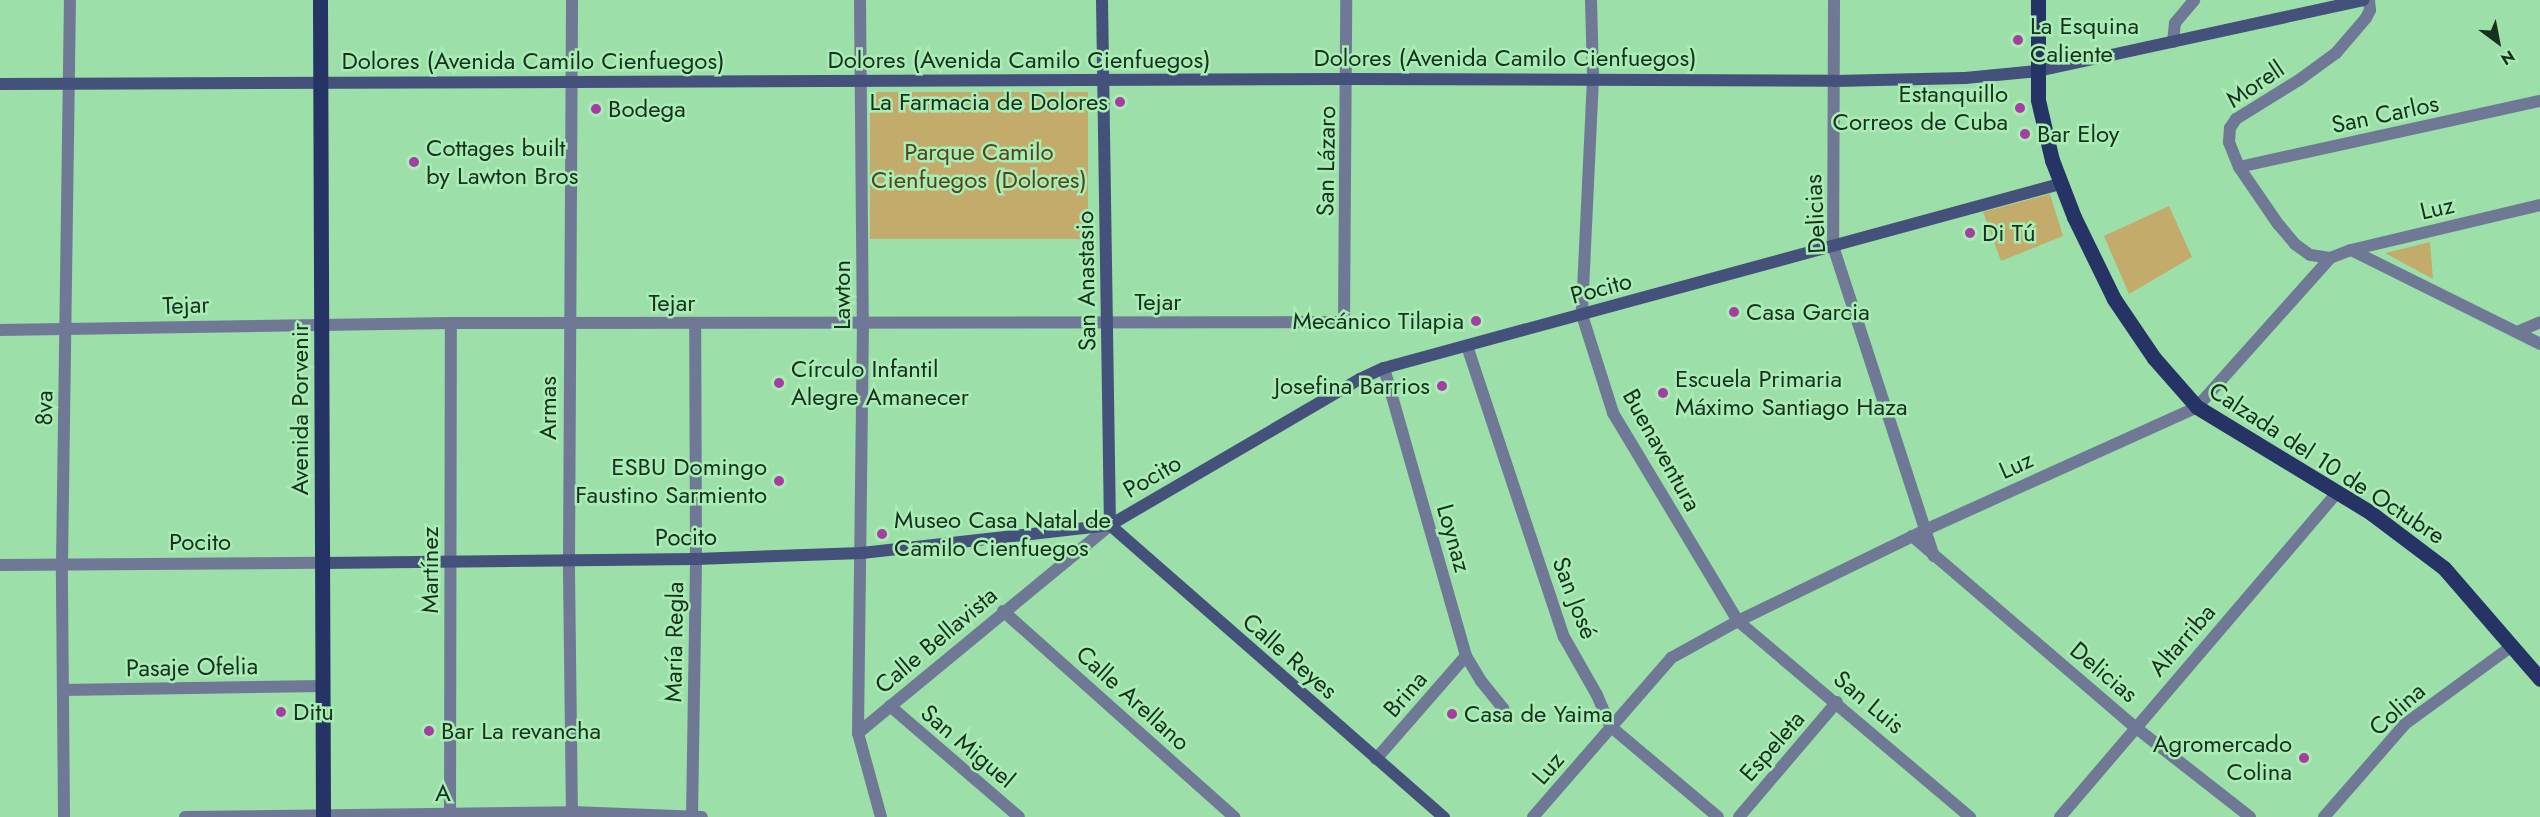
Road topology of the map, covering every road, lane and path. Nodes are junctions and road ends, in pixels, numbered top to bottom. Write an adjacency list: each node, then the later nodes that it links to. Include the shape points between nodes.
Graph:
1 (70, 0): 23 (street, 8va)
2 (320, 0): 20 (main road, Avenida Porvenir)
3 (572, 0): 17 (street, Armas)
4 (860, 0): 21 (street, Lawton)
5 (1102, 0): 18 (street, San Anastasio)
6 (1346, 0): 16 (street, San Lázaro)
7 (1591, 0): 15 (street, Buenaventura)
8 (1834, 0): 19 (street, Delicias)
9 (2038, 0): 14 (main road, Calzada del 10 de Octubre)
10 (2194, 0): 13 (street, via 2175,23)
11 (2363, 0): 13 (street, Dolores (Avenida Camilo Cienfuegos))
12 (2369, 0): 25 (street, Morell, via 2367,18 2336,53 2236,119 2230,128 2229,142)
13 (2172, 42): 14 (street, Dolores (Avenida Camilo Cienfuegos))
14 (2038, 71): 19 (street, Dolores (Avenida Camilo Cienfuegos), via 1965,78); 26 (main road, Calzada del 10 de Octubre, via 2044,131)
15 (1593, 78): 16 (street, Dolores (Avenida Camilo Cienfuegos)); 19 (street, Dolores (Avenida Camilo Cienfuegos)); 31 (street, Buenaventura)
16 (1347, 79): 18 (street, Dolores (Avenida Camilo Cienfuegos)); 33 (street, San Lázaro)
17 (571, 80): 20 (street, Dolores (Avenida Camilo Cienfuegos)); 21 (street, Dolores (Avenida Camilo Cienfuegos)); 36 (street, Armas)
18 (1104, 80): 21 (street, Dolores (Avenida Camilo Cienfuegos)); 37 (street, San Anastasio)
19 (1835, 81): 28 (street, Delicias)
20 (320, 82): 23 (street, Dolores (Avenida Camilo Cienfuegos)); 38 (main road, Avenida Porvenir)
21 (862, 82): 32 (street, Lawton)
22 (0, 84): 23 (street, Dolores (Avenida Camilo Cienfuegos))
23 (69, 84): 41 (street, 8va)
24 (2540, 101): 25 (street, San Carlos)
25 (2239, 168): 30 (street, Morell, via 2295,244 2310,255)
26 (2061, 184): 28 (street, Pocito); 46 (main road, Calzada del 10 de Octubre, via 2114,299 2154,358)
27 (2540, 205): 29 (street, Luz)
28 (1833, 246): 31 (street, Pocito); 49 (street, Delicias)
29 (2351, 250): 30 (street, Luz); 42 (street)
30 (2330, 258): 46 (street, Luz)
31 (1582, 315): 44 (street, Pocito); 60 (street, Buenaventura, via 1612,413)
32 (863, 322): 37 (street, Tejar); 39 (street, Tejar); 51 (street, Lawton)
33 (1344, 322): 37 (street, Tejar)
34 (2540, 322): 42 (street)
35 (451, 323): 36 (street, Tejar); 38 (street, Tejar); 53 (street, Martínez)
36 (570, 324): 39 (street, Tejar); 54 (street, Armas)
37 (1108, 324): 48 (street, San Anastasio)
38 (322, 325): 41 (street, Tejar); 57 (main road, Avenida Porvenir)
39 (695, 325): 55 (street, María Regla)
40 (0, 330): 41 (street, Tejar)
41 (67, 330): 56 (street, 8va)
42 (2517, 332): 43 (street)
43 (2540, 344)
44 (1467, 346): 45 (street, Pocito); 69 (street, San José, via 1564,638)
45 (1384, 368): 48 (street, Pocito); 62 (street, Loynaz)
46 (2197, 407): 47 (main road, Calzada del 10 de Octubre); 49 (street, Luz)
47 (2337, 493): 61 (main road, Calzada del 10 de Octubre, via 2414,543 2444,568); 70 (street, Altarriba)
48 (1110, 525): 51 (street, Pocito); 59 (street, Calle Bellavista); 72 (street, Calle Reyes)
49 (1925, 530): 50 (street, Luz); 52 (street, Delicias)
50 (1912, 536): 52 (street, Delicias); 60 (street, Luz)
51 (861, 553): 55 (street, Pocito); 71 (street, Lawton)
52 (1934, 556): 70 (street, Delicias)
53 (451, 559): 54 (street, Pocito); 57 (street, Pocito); 75 (street, Martínez)
54 (569, 559): 55 (street, Pocito); 73 (street, Armas)
55 (696, 559): 78 (street, María Regla)
56 (62, 563): 57 (street, Pocito); 58 (street, Pocito); 65 (street, 8va)
57 (322, 563): 64 (main road, Avenida Porvenir)
58 (0, 565)
59 (1003, 611): 67 (street, Calle Bellavista); 82 (street, Calle Arellano)
60 (1738, 621): 66 (street, San Luis); 69 (street, Luz, via 1671,658)
61 (2512, 646): 63 (main road, Calzada del 10 de Octubre); 90 (street, Colina, via 2405,724)
62 (1466, 656): 68 (street, Loynaz); 72 (street, Brina)
63 (2540, 679)
64 (322, 686): 65 (street, Pasaje Ofelia); 74 (main road, Avenida Porvenir)
65 (63, 690): 76 (street, 8va)
66 (1838, 702): 86 (street, Espeleta); 87 (street, San Luis)
67 (890, 706): 71 (street, Calle Bellavista); 81 (street, San Miguel)
68 (1504, 709)
69 (1611, 726): 84 (street, Luz); 85 (street, San José)
70 (2135, 727): 88 (street, Altarriba); 89 (street, Delicias)
71 (858, 733): 80 (street)
72 (1376, 759): 83 (street, Calle Reyes)
73 (572, 815): 75 (street, A); 78 (street, A)
74 (323, 816): 75 (street, A); 77 (street, A)
75 (450, 816)
76 (64, 817)
77 (184, 817)
78 (692, 817): 79 (street, A)
79 (702, 817)
80 (881, 817)
81 (1019, 817)
82 (1234, 817)
83 (1444, 817)
84 (1533, 817)
85 (1718, 817)
86 (1739, 817)
87 (1970, 817)
88 (2060, 817)
89 (2250, 817)
90 (2324, 817)

